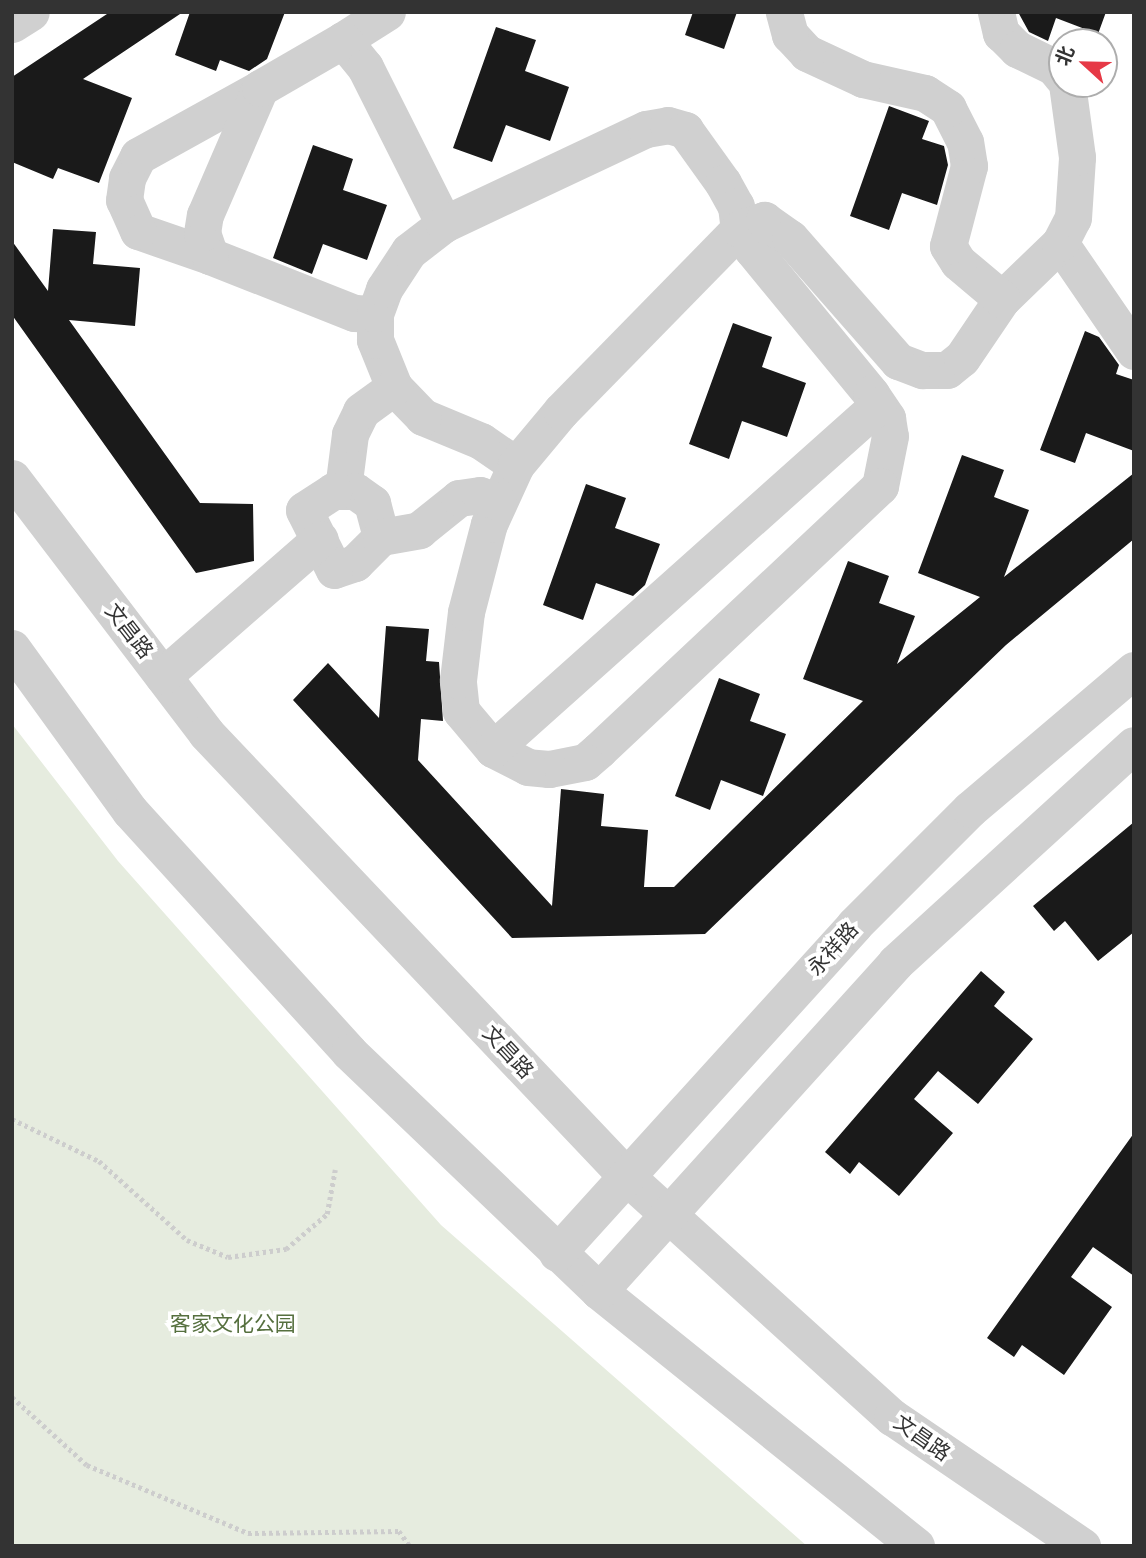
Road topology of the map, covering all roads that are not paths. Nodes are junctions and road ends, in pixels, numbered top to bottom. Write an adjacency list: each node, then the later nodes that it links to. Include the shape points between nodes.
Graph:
1 (31, 12): 5 (street)
2 (387, 12): 6 (street)
3 (784, 12): 14 (street, via 790,35 807,53 863,79 925,93 948,108 965,142 969,166 948,246 958,262)
4 (996, 12): 7 (street, via 1002,33 1017,49)
5 (12, 24)
6 (343, 40): 8 (street); 10 (street, via 365,67)
7 (1048, 64)
8 (260, 88): 13 (street, via 205,215 202,233); 13 (street, via 138,156 127,178 124,200 138,231)
9 (1068, 98): 12 (street, via 1078,191 1073,218)
10 (444, 224): 11 (street, via 646,129 668,125 684,130 723,183 736,206); 15 (street, via 409,251 393,272)
11 (739, 229): 14 (street, via 764,220 776,225 898,361 922,370 947,370 962,358); 18 (street); 19 (street, via 561,411)
12 (1060, 243): 14 (street); 16 (street)
13 (209, 256): 15 (street, via 354,313)
14 (1002, 299)
15 (375, 314): 17 (street, via 379,359)
16 (1134, 351)
17 (394, 387): 19 (street, via 424,417 481,441); 21 (street, via 362,411 350,434)
18 (878, 405): 29 (street); 29 (street, via 890,436 880,486 599,750 585,762 549,769 528,767)
19 (516, 465): 22 (street)
20 (12, 478): 27 (street, 文昌路)
21 (343, 489): 23 (street, via 372,503); 24 (street, via 304,510)
22 (498, 502): 23 (street, via 480,495 459,498 419,530 400,538); 29 (street, via 466,612 458,680 461,711)
23 (381, 537): 24 (street, via 355,563 334,570)
24 (320, 539): 27 (street)
25 (12, 648): 32 (street, via 130,811 349,1052)
26 (1134, 670): 30 (street, 永祥路, via 970,808 854,925)
27 (163, 676): 30 (street, 文昌路, via 206,733)
28 (1134, 745): 31 (street, via 895,962)
29 (493, 749)
30 (626, 1177): 31 (street, 文昌路); 32 (street, 永祥路)
31 (667, 1216): 33 (street); 35 (street, 文昌路, via 892,1418)
32 (557, 1253): 33 (street)
33 (599, 1292): 34 (street)
34 (916, 1546)
35 (1082, 1546)

